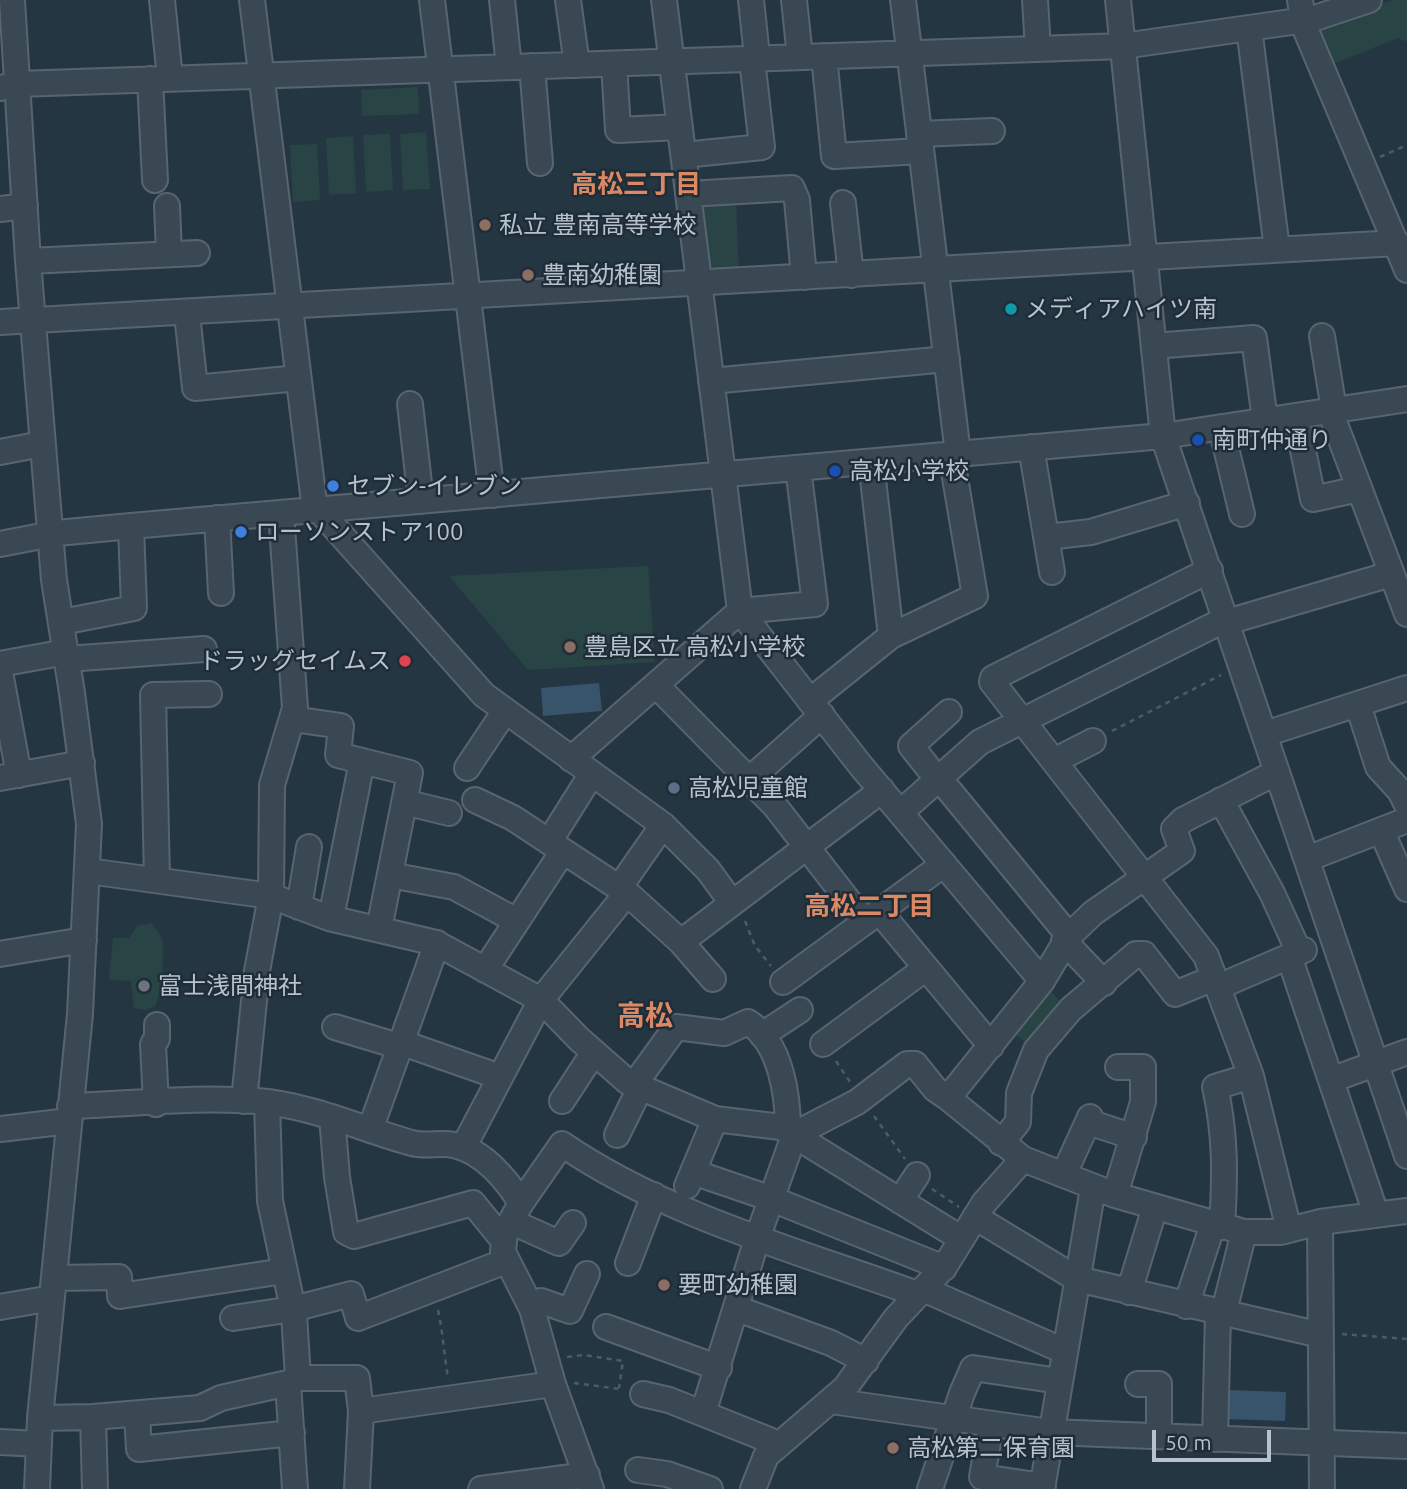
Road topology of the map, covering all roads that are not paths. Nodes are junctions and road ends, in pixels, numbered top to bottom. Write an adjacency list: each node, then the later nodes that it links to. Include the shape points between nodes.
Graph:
1 (162, 0): 27 (street)
2 (252, 0): 26 (street)
3 (432, 0): 25 (street)
4 (502, 0): 24 (street)
5 (568, 0): 23 (street)
6 (664, 0): 21 (street)
7 (751, 0): 20 (street)
8 (794, 0): 19 (street)
9 (903, 0): 18 (street)
10 (1035, 0): 17 (street)
11 (1118, 0): 16 (street)
12 (1369, 0): 13 (street)
13 (1302, 10): 15 (street); 45 (street)
14 (8, 15): 28 (street)
15 (1249, 28): 16 (street); 40 (street)
16 (1124, 46): 17 (street); 43 (street)
17 (1038, 49): 18 (street)
18 (910, 53): 19 (street); 31 (street)
19 (812, 57): 20 (street); 31 (street, via 834,156)
20 (755, 58): 21 (street); 32 (street, via 762,147)
21 (672, 61): 22 (street); 29 (street)
22 (614, 64): 23 (street); 29 (street, via 618,130)
23 (577, 65): 24 (street)
24 (520, 66): 25 (street); 33 (street)
25 (440, 69): 26 (street); 50 (street)
26 (261, 76): 27 (street); 51 (street)
27 (160, 79): 28 (street); 34 (street)
28 (9, 86): 37 (street)
29 (680, 127): 32 (street)
30 (992, 131): 31 (street)
31 (920, 143): 46 (street)
32 (684, 155): 35 (street)
33 (540, 163)
34 (155, 180)
35 (688, 194): 48 (street, via 792,188); 49 (street)
36 (843, 203): 47 (street)
37 (25, 206): 39 (street); 44 (street)
38 (167, 206): 42 (street)
39 (0, 209)
40 (1277, 249): 43 (street); 45 (street)
41 (197, 253): 42 (street)
42 (169, 254): 44 (street)
43 (1145, 259): 46 (street); 56 (street)
44 (28, 261): 53 (street)
45 (1404, 261)
46 (936, 270): 47 (street); 57 (street)
47 (850, 275): 48 (street)
48 (804, 277): 49 (street)
49 (699, 284): 50 (street); 59 (street)
50 (467, 295): 51 (street); 75 (street)
51 (289, 306): 52 (street); 58 (street)
52 (187, 313): 53 (street); 58 (street, via 195,388)
53 (32, 320): 54 (street); 67 (street)
54 (0, 322)
55 (1322, 336): 62 (street)
56 (1154, 346): 64 (street, via 1254,338); 66 (street)
57 (947, 359): 59 (street); 70 (street)
58 (298, 378): 78 (street)
59 (711, 380): 73 (street)
60 (1407, 399): 62 (street)
61 (410, 404): 76 (street)
62 (1332, 411): 63 (street); 74 (street)
63 (1296, 416): 64 (street); 74 (street, via 1313,499)
64 (1265, 420): 65 (street)
65 (1222, 427): 66 (street); 80 (street)
66 (1163, 436): 68 (street); 77 (street)
67 (42, 444): 69 (street); 83 (street)
68 (1031, 447): 70 (street); 84 (street)
69 (0, 452)
70 (955, 454): 71 (street); 94 (street, via 975,596)
71 (871, 462): 72 (street); 94 (street)
72 (798, 468): 73 (street); 90 (street, via 815,604)
73 (723, 475): 75 (street); 90 (street)
74 (1359, 489): 88 (street)
75 (492, 495): 76 (street)
76 (421, 501): 78 (street)
77 (1187, 503): 84 (street, via 1091,531); 86 (street)
78 (317, 510): 79 (street); 104 (street, via 484,695)
79 (281, 513): 81 (street); 106 (street)
80 (1242, 514)
81 (217, 518): 82 (street); 89 (street)
82 (131, 526): 83 (street); 93 (street, via 134,608)
83 (51, 535): 85 (street); 93 (street, via 63,580)
84 (1047, 537): 87 (street)
85 (0, 544)
86 (1210, 570): 92 (street); 107 (street, via 993,678 993,685)
87 (1052, 572)
88 (1391, 574): 91 (street); 92 (street)
89 (221, 593)
90 (740, 611): 99 (street); 103 (street)
91 (1407, 614)
92 (1226, 621): 107 (street); 108 (street)
93 (62, 622): 96 (street)
94 (891, 636): 103 (street)
95 (204, 649): 96 (street)
96 (67, 656): 97 (street); 113 (street)
97 (0, 664)
98 (0, 672): 117 (street)
99 (656, 685): 110 (street); 119 (street)
100 (1407, 688): 102 (street)
101 (209, 694): 138 (street, via 153,695)
102 (1358, 705): 108 (street); 124 (street, via 1378,767 1400,790)
103 (816, 708): 119 (street); 120 (street)
104 (505, 711): 110 (street); 114 (street)
105 (937, 714): 118 (street, via 911,746)
106 (293, 719): 111 (street, via 341,726 338,755); 141 (street, via 272,785)
107 (1023, 721): 112 (street); 118 (street, via 980,742)
108 (1265, 734): 115 (street)
109 (1093, 741): 112 (street)
110 (571, 760): 116 (street)
111 (362, 761): 123 (street, via 410,773); 145 (street)
112 (1054, 761): 136 (street)
113 (82, 763): 117 (street); 135 (street)
114 (467, 768)
115 (1277, 772): 122 (street); 133 (street)
116 (591, 775): 128 (street); 130 (street)
117 (10, 777)
118 (939, 779): 125 (street); 148 (street)
119 (749, 780): 132 (street)
120 (882, 790): 125 (street); 132 (street)
121 (475, 800): 130 (street)
122 (1221, 800): 136 (street, via 1183,820 1174,829 1182,851); 154 (street, via 1272,893)
123 (404, 802): 126 (street); 137 (street)
124 (1407, 805)
125 (901, 812): 134 (street)
126 (449, 813)
127 (1407, 820): 129 (street)
128 (663, 825): 140 (street); 142 (street, via 708,870)
129 (1381, 830): 133 (street); 139 (street)
130 (556, 846): 140 (street); 146 (street)
131 (309, 847): 143 (street)
132 (808, 847): 142 (street); 144 (street)
133 (1307, 859): 149 (street)
134 (943, 864): 144 (street); 158 (street)
135 (89, 871): 138 (street); 150 (street)
136 (1145, 874): 148 (street); 161 (street, via 1206,956)
137 (390, 875): 146 (street, via 454,887); 147 (street)
138 (157, 880): 141 (street)
139 (1407, 889)
140 (623, 890): 151 (street); 162 (street)
141 (271, 896): 143 (street); 180 (street, via 257,971)
142 (732, 903): 151 (street)
143 (299, 907): 145 (street)
144 (872, 917): 155 (street); 159 (street)
145 (331, 918): 147 (street)
146 (515, 920): 156 (street)
147 (379, 929): 152 (street)
148 (1067, 939): 158 (street); 160 (street)
149 (1333, 939): 154 (street); 172 (street)
150 (84, 940): 153 (street); 182 (street)
151 (681, 942): 157 (street)
152 (437, 943): 156 (street); 167 (street)
153 (0, 954)
154 (1294, 954): 161 (street); 176 (street)
155 (926, 968): 168 (street); 169 (street)
156 (485, 970): 162 (street)
157 (713, 979)
158 (1042, 981): 169 (street)
159 (783, 982)
160 (1104, 982): 161 (street, via 1136,954 1144,954 1175,994); 190 (street, via 1070,1009 1036,1050 1019,1093 1018,1122)
161 (1216, 982): 174 (street)
162 (541, 1000): 170 (street); 175 (street)
163 (800, 1010): 166 (street)
164 (157, 1025): 181 (street, via 153,1044)
165 (335, 1027): 167 (street)
166 (762, 1035): 177 (street, via 748,1022 724,1032 676,1027); 187 (street, via 778,1062)
167 (399, 1044): 175 (street); 186 (street)
168 (823, 1044)
169 (990, 1046): 178 (street)
170 (594, 1052): 177 (street); 179 (street)
171 (1407, 1052): 172 (street)
172 (1376, 1064): 176 (street); 192 (street)
173 (1118, 1067): 189 (street, via 1143,1067 1143,1102)
174 (1251, 1076): 208 (street, via 1215,1087 1224,1124); 209 (street)
175 (500, 1077): 191 (street)
176 (1331, 1080): 204 (street)
177 (637, 1087): 184 (street); 188 (street)
178 (948, 1098): 187 (street, via 915,1064 907,1064 857,1102); 190 (street)
179 (562, 1101)
180 (256, 1102): 181 (street); 183 (street); 215 (street)
181 (156, 1104): 182 (street)
182 (69, 1113): 185 (street); 218 (street)
183 (332, 1117): 186 (street); 210 (street, via 346,1232 354,1236 473,1203)
184 (715, 1119): 187 (street, via 781,1127); 194 (street)
185 (0, 1129)
186 (370, 1130): 191 (street, via 414,1144)
187 (793, 1134): 199 (street); 200 (street)
188 (617, 1135)
189 (1135, 1137): 195 (street, via 1089,1119); 197 (street)
190 (1000, 1143): 193 (street)
191 (463, 1148): 210 (street, via 498,1172)
192 (1407, 1156)
193 (1023, 1158): 195 (street); 205 (street)
194 (693, 1172): 199 (street); 201 (street)
195 (1064, 1174): 197 (street)
196 (917, 1175): 200 (street)
197 (1104, 1191): 202 (street); 217 (street)
198 (654, 1195): 201 (street); 210 (street, via 604,1173 562,1144); 213 (street)
199 (772, 1199): 211 (street); 214 (street)
200 (900, 1200): 212 (street)
201 (678, 1205): 211 (street)
202 (1155, 1207): 208 (street); 220 (street)
203 (1407, 1211): 204 (street)
204 (1376, 1214): 206 (street)
205 (975, 1217): 212 (street); 217 (street)
206 (1320, 1222): 209 (street); 229 (street)
207 (573, 1223): 210 (street, via 559,1242)
208 (1227, 1228): 209 (street); 222 (street); 226 (street)
209 (1289, 1230)
210 (510, 1232): 221 (street); 225 (street, via 433,1290 358,1318 351,1294)
211 (758, 1236): 219 (street); 224 (street)
212 (962, 1239): 214 (street)
213 (628, 1263)
214 (944, 1268): 219 (street)
215 (284, 1271): 218 (street, via 120,1296 119,1277); 225 (street)
216 (587, 1274): 221 (street, via 570,1311 541,1301)
217 (1077, 1279): 220 (street); 230 (street)
218 (53, 1288): 223 (street); 243 (street)
219 (920, 1292): 230 (street); 231 (street)
220 (1129, 1292): 222 (street)
221 (530, 1305): 233 (street)
222 (1186, 1306): 226 (street)
223 (0, 1307)
224 (738, 1308): 231 (street); 232 (street)
225 (293, 1309): 227 (street); 234 (street)
226 (1221, 1314): 229 (street); 249 (street)
227 (233, 1318)
228 (606, 1327): 232 (street)
229 (1321, 1334): 251 (street)
230 (1064, 1350): 235 (street)
231 (866, 1361): 238 (street)
232 (719, 1368): 241 (street)
233 (550, 1372): 239 (street, via 452,1399); 256 (street)
234 (293, 1381): 239 (street, via 357,1378); 240 (street, via 221,1398 200,1408); 247 (street)
235 (1059, 1381): 244 (street, via 973,1368); 246 (street)
236 (1138, 1384): 248 (street, via 1159,1384)
237 (643, 1394): 241 (street)
238 (831, 1401): 244 (street); 254 (street)
239 (361, 1411): 261 (street)
240 (137, 1413): 242 (street); 247 (street, via 139,1449)
241 (703, 1413): 254 (street, via 769,1440)
242 (93, 1417): 243 (street); 259 (street)
243 (40, 1418): 252 (street)
244 (953, 1418): 245 (street); 265 (street)
245 (991, 1425): 246 (street); 257 (street, via 982,1477)
246 (1050, 1432): 248 (street); 257 (street)
247 (292, 1433): 260 (street)
248 (1158, 1436): 249 (street)
249 (1215, 1438): 251 (street)
250 (0, 1442): 252 (street)
251 (1322, 1443): 253 (street); 266 (street)
252 (39, 1444): 258 (street)
253 (1407, 1446)
254 (775, 1448): 264 (street, via 759,1469)
255 (638, 1471): 263 (street, via 667,1474)
256 (589, 1482): 262 (street)
257 (1042, 1488)
258 (37, 1489)
259 (95, 1489)
260 (295, 1489)
261 (357, 1489)
262 (481, 1489)
263 (710, 1489)
264 (753, 1489)
265 (930, 1489)
266 (1322, 1489)

